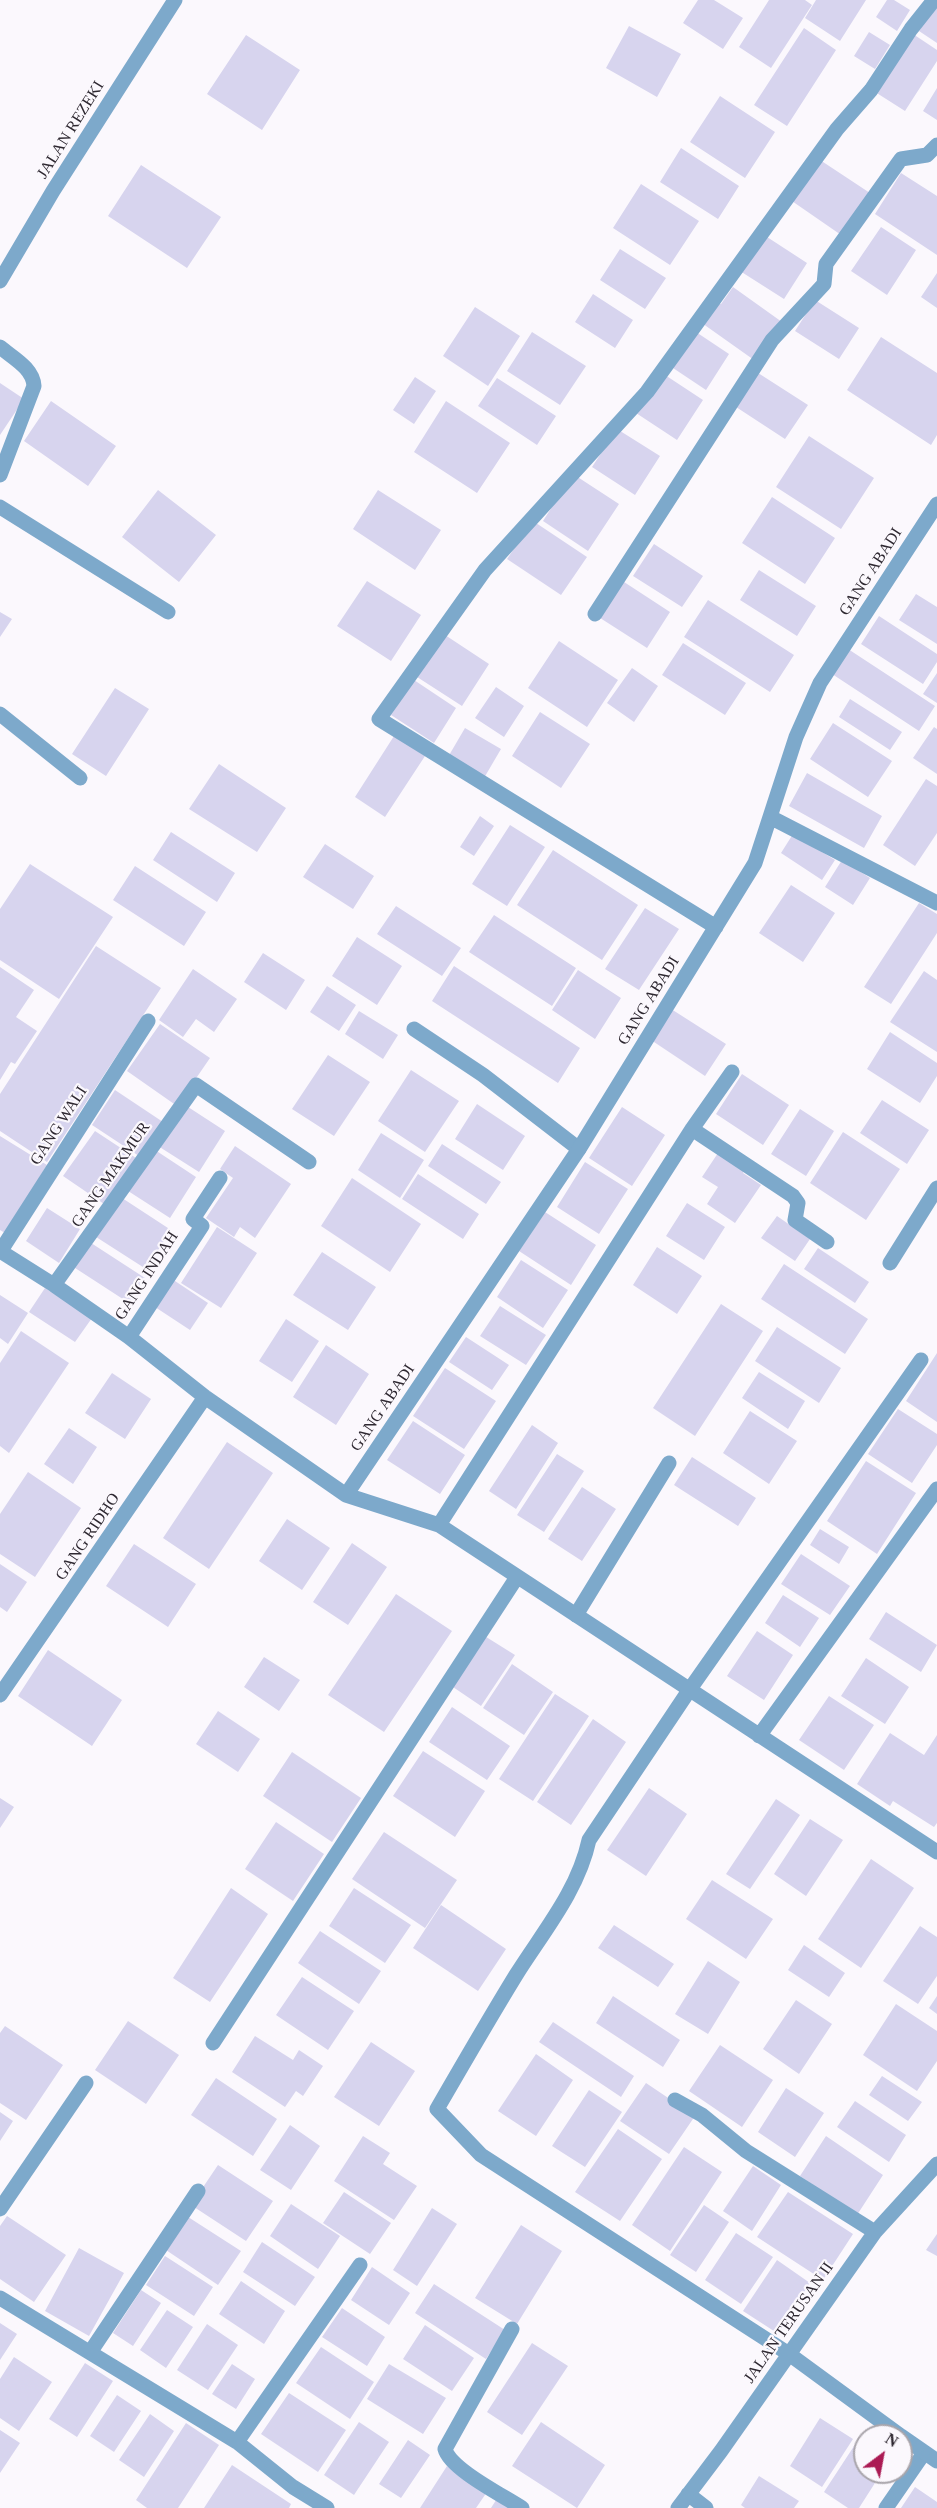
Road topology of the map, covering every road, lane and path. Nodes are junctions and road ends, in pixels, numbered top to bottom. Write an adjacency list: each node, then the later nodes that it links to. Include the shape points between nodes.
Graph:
1 (174, 0): 4 (street, JALAN REZEKI)
2 (934, 0): 15 (street, via 647,392 485,570 379,719)
3 (937, 145): 10 (street, via 927,155 901,159 889,174 826,264 824,284 772,340)
4 (0, 281)
5 (0, 347): 6 (street, via 28,369 34,386)
6 (0, 474)
7 (937, 504): 13 (street, GANG ABADI, via 820,683 796,737)
8 (0, 507): 9 (street)
9 (168, 612)
10 (595, 614)
11 (0, 714): 12 (street)
12 (80, 778)
13 (770, 817): 14 (street); 15 (street, GANG ABADI, via 755,863)
14 (937, 903)
15 (716, 927): 20 (street, GANG ABADI)
16 (148, 1021): 25 (street, GANG WALI)
17 (414, 1029): 20 (street, via 483,1075)
18 (732, 1072): 19 (street)
19 (692, 1129): 24 (street, via 793,1196 798,1203 795,1220); 34 (street)
20 (579, 1149): 33 (street, GANG ABADI)
21 (309, 1162): 27 (street, GANG MAKMUR, via 196,1085)
22 (220, 1178): 28 (street, GANG INDAH, via 192,1219 202,1226)
23 (937, 1188): 26 (street)
24 (827, 1242)
25 (0, 1251): 27 (street)
26 (890, 1263)
27 (54, 1285): 28 (street)
28 (129, 1337): 30 (street)
29 (921, 1360): 37 (street)
30 (205, 1397): 33 (street); 38 (street, GANG RIDHO)
31 (669, 1463): 36 (street)
32 (937, 1489): 39 (street)
33 (346, 1495): 34 (street)
34 (439, 1525): 35 (street)
35 (517, 1576): 36 (street); 41 (street)
36 (576, 1615): 37 (street)
37 (690, 1689): 39 (street); 52 (street, via 589,1840 571,1889 437,2109 481,2155)
38 (0, 1695)
39 (759, 1736): 40 (street)
40 (937, 1852)
41 (213, 2043)
42 (86, 2083): 46 (street)
43 (675, 2100): 47 (street, via 702,2115 746,2151)
44 (936, 2167): 47 (street, JALAN TERUSAN II)
45 (198, 2190): 51 (street)
46 (0, 2209)
47 (875, 2232): 52 (street, JALAN TERUSAN II)
48 (360, 2265): 54 (street)
49 (0, 2298): 51 (street)
50 (512, 2329): 59 (street, via 445,2449 456,2465)
51 (90, 2351): 54 (street)
52 (789, 2354): 53 (street); 57 (street, JALAN TERUSAN II)
53 (885, 2424)
54 (237, 2442): 58 (street, via 293,2487)
55 (913, 2444): 56 (street)
56 (931, 2457): 62 (street)
57 (688, 2494): 60 (street, JALAN TERUSAN II); 61 (street)
58 (327, 2508)
59 (522, 2508)
60 (678, 2508)
61 (706, 2508)
62 (886, 2508)

